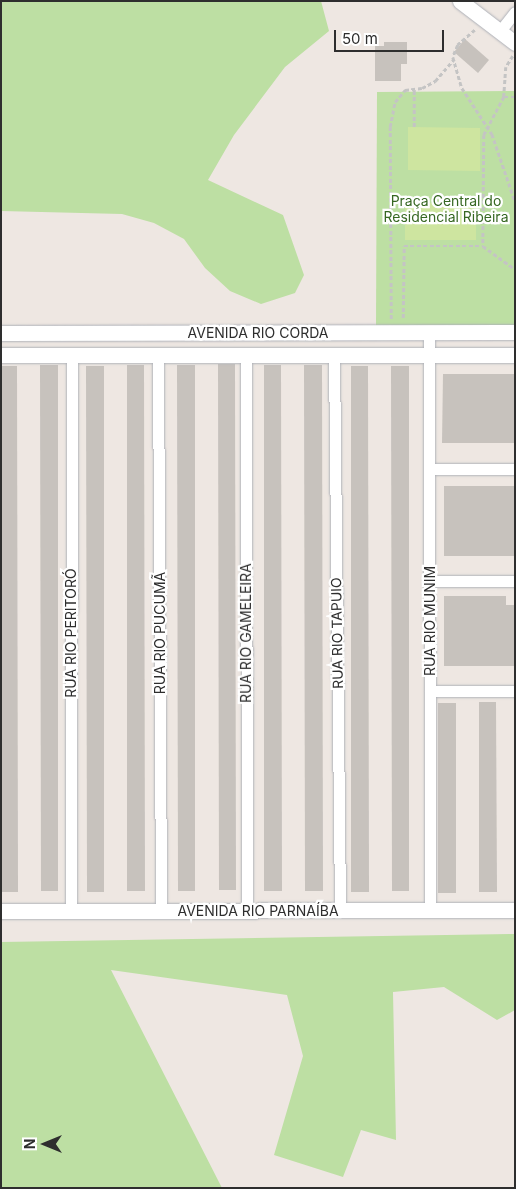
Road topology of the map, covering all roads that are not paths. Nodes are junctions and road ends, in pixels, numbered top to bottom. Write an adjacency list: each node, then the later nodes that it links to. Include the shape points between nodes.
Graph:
1 (460, 1): 3 (street)
2 (515, 12): 3 (street)
3 (500, 31): 4 (street)
4 (515, 43)
5 (429, 332): 6 (street, AVENIDA RIO CORDA); 7 (street, AVENIDA RIO CORDA); 13 (street, RUA RIO MUNIM)
6 (515, 332)
7 (1, 334)
8 (1, 355): 9 (street, AVENIDA RIO CORDA)
9 (72, 355): 10 (street, AVENIDA RIO CORDA); 24 (street, RUA RIO PERITORÓ)
10 (158, 355): 11 (street, AVENIDA RIO CORDA); 25 (street, RUA RIO PUCUMÃ)
11 (246, 355): 12 (street, AVENIDA RIO CORDA); 26 (street, RUA RIO GAMELEIRA)
12 (334, 355): 13 (street, AVENIDA RIO CORDA); 27 (street, RUA RIO TAPUIO)
13 (429, 355): 14 (street, AVENIDA RIO CORDA); 15 (street, RUA RIO MUNIM)
14 (515, 355)
15 (429, 469): 16 (street); 17 (street, RUA RIO MUNIM)
16 (515, 469)
17 (429, 581): 18 (street); 19 (street, RUA RIO MUNIM)
18 (515, 581)
19 (430, 691): 20 (street); 21 (street, RUA RIO MUNIM)
20 (515, 691)
21 (430, 910): 22 (street, AVENIDA RIO PARNAÍBA); 27 (street, AVENIDA RIO PARNAÍBA)
22 (515, 910)
23 (1, 911): 24 (street, AVENIDA RIO PARNAÍBA)
24 (71, 911): 25 (street, AVENIDA RIO PARNAÍBA)
25 (161, 911): 26 (street, AVENIDA RIO PARNAÍBA)
26 (248, 911): 27 (street, AVENIDA RIO PARNAÍBA)
27 (340, 911)

